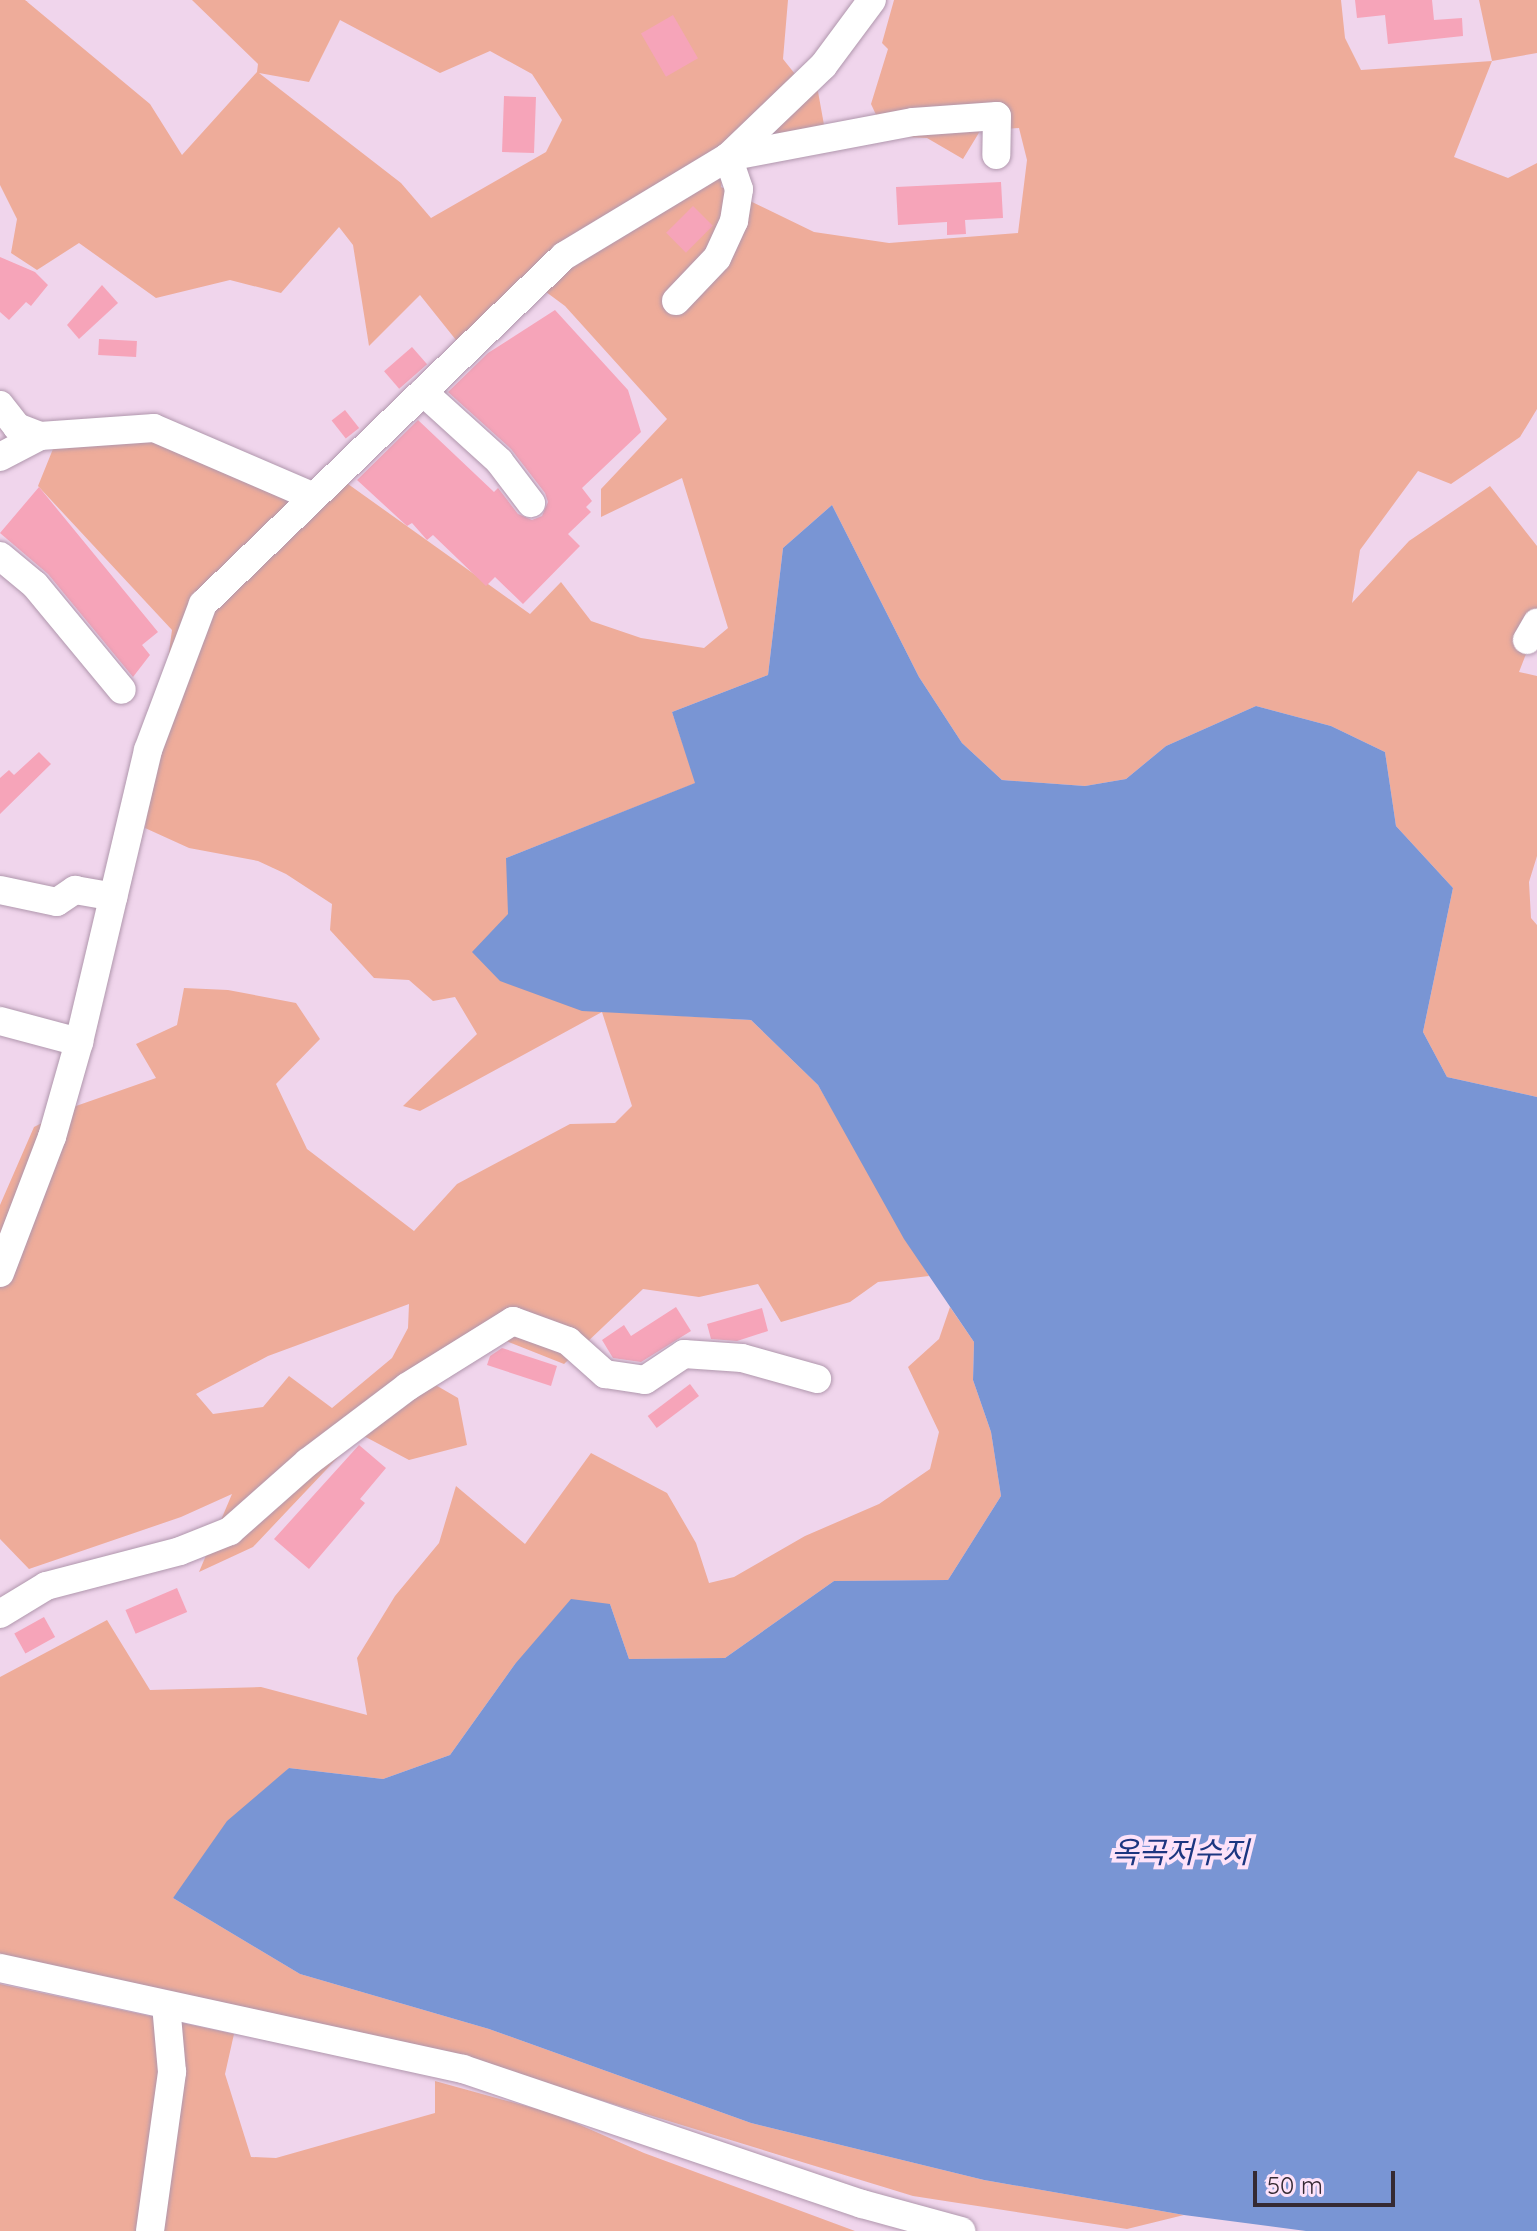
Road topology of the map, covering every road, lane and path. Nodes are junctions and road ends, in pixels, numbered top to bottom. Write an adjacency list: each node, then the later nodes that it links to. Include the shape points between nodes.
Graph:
1 (872, 0): 3 (street, via 823,66)
2 (996, 155): 3 (street, via 997,116 913,122)
3 (728, 157): 4 (street, via 739,189 734,221 717,258); 5 (street, via 564,256)
4 (676, 301)
5 (423, 392): 9 (street); 10 (street, via 499,461)
6 (0, 405): 7 (street, via 17,427)
7 (40, 436): 8 (street); 9 (street, via 154,428)
8 (0, 457)
9 (314, 497): 14 (street, via 203,604 148,750)
10 (531, 503)
11 (0, 556): 12 (street, via 35,585)
12 (122, 690)
13 (0, 890): 14 (street, via 57,902 75,890)
14 (113, 897): 16 (street)
15 (0, 1021): 16 (street)
16 (79, 1042): 17 (street, via 52,1137)
17 (0, 1273)
18 (817, 1379): 19 (street, via 742,1358 684,1354 645,1380 605,1374 568,1341 513,1321 407,1387 308,1462 230,1531 180,1551 46,1586)
19 (0, 1614)
20 (0, 1968): 21 (street)
21 (166, 2005): 22 (street, via 172,2072); 23 (street, via 463,2069 862,2204)
22 (150, 2231)
23 (961, 2231)

